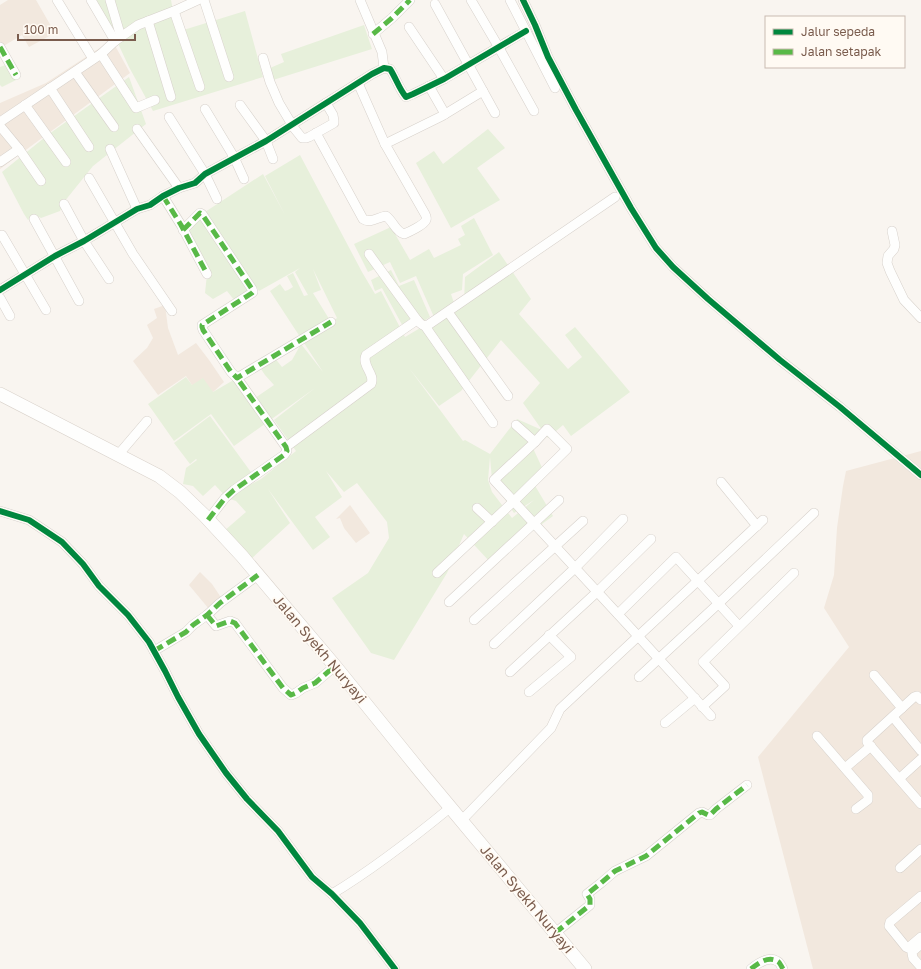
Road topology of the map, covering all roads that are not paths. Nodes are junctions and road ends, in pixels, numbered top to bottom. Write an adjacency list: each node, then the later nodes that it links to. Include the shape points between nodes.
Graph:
1 (57, 0): 20 (street)
2 (91, 0): 17 (street)
3 (110, 0): 17 (street)
4 (204, 0): 26 (street)
5 (360, 0): 16 (street)
6 (410, 0): 16 (street)
7 (471, 0): 18 (street)
8 (510, 0): 15 (street)
9 (523, 0): 100 (street, via 548,57 576,110 656,248 714,304)
10 (194, 1): 12 (street)
11 (435, 4): 22 (street)
12 (174, 11): 13 (street); 30 (street)
13 (148, 21): 17 (street); 34 (street)
14 (409, 27): 27 (street)
15 (526, 31): 18 (street); 32 (street)
16 (374, 34): 23 (street, via 382,52)
17 (118, 39): 20 (street)
18 (498, 46): 22 (street); 40 (street)
19 (0, 48): 25 (street)
20 (97, 57): 24 (street); 35 (street, via 136,108)
21 (263, 58): 45 (street, via 279,103)
22 (468, 65): 27 (street); 33 (street)
23 (384, 68): 28 (street); 29 (street, via 390,69 406,96)
24 (75, 72): 31 (street); 47 (street)
25 (16, 75)
26 (229, 77)
27 (444, 79): 29 (street)
28 (358, 83): 36 (street); 51 (street)
29 (429, 86): 42 (street)
30 (200, 87)
31 (50, 88): 37 (street); 52 (street)
32 (555, 88)
33 (483, 91): 41 (street); 42 (street)
34 (171, 97)
35 (155, 100)
36 (326, 103): 45 (street); 49 (street, via 334,122)
37 (25, 105): 44 (street); 58 (street)
38 (240, 105): 50 (street)
39 (205, 109): 55 (street)
40 (534, 111)
41 (495, 113)
42 (445, 114): 51 (street)
43 (169, 117): 59 (street)
44 (0, 122)
45 (292, 124): 49 (street, via 304,139); 50 (street)
46 (0, 126): 53 (street)
47 (114, 127)
48 (138, 129): 63 (street)
49 (316, 134): 51 (street, via 363,219 369,221 386,216 400,233 404,234 422,224 427,218)
50 (266, 141): 55 (street); 56 (street)
51 (385, 144)
52 (89, 147)
53 (19, 149): 57 (street); 62 (street)
54 (110, 149): 68 (street)
55 (234, 157): 59 (street); 61 (street)
56 (273, 159)
57 (0, 162)
58 (66, 162)
59 (205, 174): 63 (street, via 195,183); 66 (street)
60 (89, 178): 70 (street)
61 (244, 179)
62 (41, 181)
63 (179, 188): 64 (street)
64 (163, 196): 68 (street); 71 (street)
65 (615, 197): 85 (street)
66 (217, 199)
67 (64, 204): 74 (street)
68 (137, 209): 70 (street)
69 (34, 219): 76 (street)
70 (114, 222): 74 (street); 84 (street)
71 (183, 230): 78 (street); 91 (street, via 200,213 202,214 252,289 252,293 202,326)
72 (892, 231): 87 (street, via 895,245 888,256 890,271 904,300)
73 (2, 236): 77 (street)
74 (84, 241): 76 (street); 79 (street)
75 (369, 254): 88 (street)
76 (55, 256): 77 (street); 82 (street)
77 (25, 274): 80 (street); 83 (street)
78 (207, 274)
79 (109, 279)
80 (0, 290)
81 (0, 298): 86 (street)
82 (79, 301)
83 (46, 310)
84 (172, 311)
85 (448, 312): 90 (street); 93 (street)
86 (10, 316)
87 (921, 318)
88 (417, 320): 90 (street); 98 (street, via 366,355 364,359 373,379 371,384)
89 (331, 322): 91 (street)
90 (425, 326): 95 (street)
91 (236, 378): 98 (street)
92 (0, 394): 99 (main road, Jalan Syekh Nuryayi)
93 (508, 396)
94 (147, 421): 99 (street)
95 (493, 423)
96 (516, 425): 97 (street)
97 (535, 442): 103 (street, via 494,480); 103 (street, via 548,430 567,449)
98 (286, 447): 108 (street, via 284,455 234,490)
99 (118, 455): 108 (main road, Jalan Syekh Nuryayi, via 159,476 180,492)
100 (921, 475)
101 (721, 482): 118 (street, via 760,523)
102 (559, 500): 111 (street)
103 (514, 501): 110 (street); 111 (street)
104 (477, 508): 110 (street)
105 (0, 510): 129 (street, via 29,520 62,542)
106 (814, 513): 121 (street)
107 (623, 519): 114 (street)
108 (208, 520): 117 (main road, Jalan Syekh Nuryayi)
109 (583, 521): 113 (street)
110 (492, 522): 115 (street)
111 (534, 524): 113 (street); 120 (street)
112 (651, 539): 119 (street)
113 (555, 546): 114 (street); 124 (street)
114 (575, 568): 119 (street); 128 (street)
115 (437, 573)
116 (794, 573): 125 (street, via 788,585)
117 (258, 576): 123 (street); 131 (main road, Jalan Syekh Nuryayi)
118 (697, 581): 121 (street); 122 (street, via 676,557); 127 (street)
119 (597, 592): 122 (street); 126 (street)
120 (449, 602)
121 (718, 604): 125 (street); 130 (street)
122 (618, 614): 127 (street)
123 (207, 615): 129 (street, via 186,632); 131 (street, via 216,626 230,621 235,623 283,688 291,695 315,683)
124 (474, 620)
125 (739, 626): 138 (street, via 703,662 725,686)
126 (549, 635): 132 (street); 135 (street, via 571,657)
127 (638, 636): 130 (street); 153 (street, via 560,709 551,728)
128 (494, 644)
129 (156, 650): 156 (street, via 199,734 226,773 278,831 312,877)
130 (658, 658): 134 (street); 136 (street)
131 (335, 666): 151 (main road, Jalan Syekh Nuryayi)
132 (510, 672)
133 (874, 674): 139 (street)
134 (639, 677)
135 (528, 692)
136 (695, 698): 138 (street); 142 (street)
137 (921, 700): 139 (street, via 916,696)
138 (702, 707): 140 (street)
139 (902, 708): 141 (street)
140 (711, 716)
141 (892, 717): 144 (street, via 869,737 867,742); 145 (street)
142 (665, 723)
143 (817, 736): 147 (street)
144 (871, 746): 147 (street); 148 (street)
145 (921, 750)
146 (921, 759): 148 (street)
147 (845, 768): 152 (street, via 868,795 868,800)
148 (900, 778): 150 (street)
149 (747, 784): 158 (street, via 710,815 699,813 646,856 615,871 587,894 590,905)
150 (921, 804)
151 (450, 807): 153 (main road, Jalan Syekh Nuryayi); 156 (street, via 366,874)
152 (856, 808)
153 (462, 820): 158 (main road, Jalan Syekh Nuryayi)
154 (921, 849): 155 (street)
155 (900, 868)
156 (332, 894): 162 (street, via 360,923)
157 (921, 896): 159 (street, via 890,922 889,926 906,948)
158 (555, 933): 163 (main road, Jalan Syekh Nuryayi)
159 (921, 937)
160 (921, 945): 161 (street, via 912,953 913,958)
161 (921, 966)
162 (395, 969)
163 (586, 969)
164 (751, 969): 165 (street, via 765,960 776,960)
165 (783, 969)

